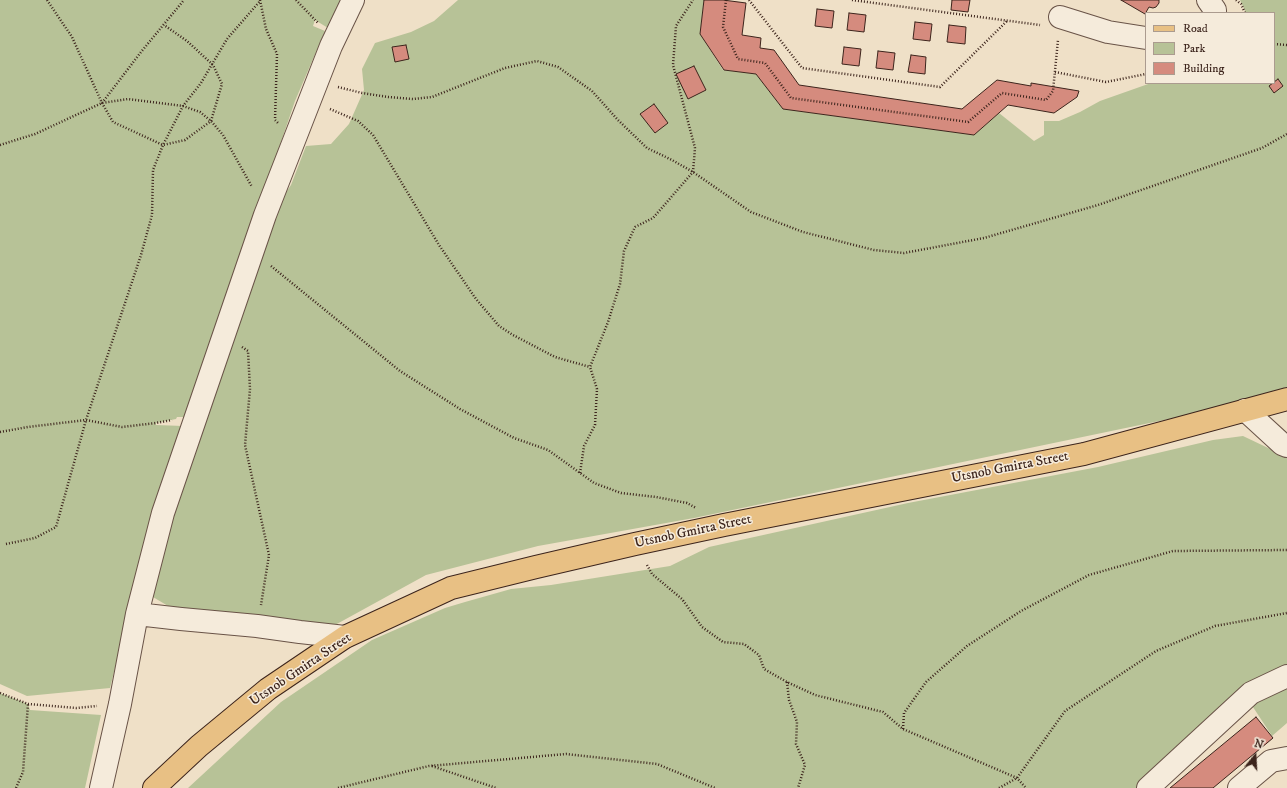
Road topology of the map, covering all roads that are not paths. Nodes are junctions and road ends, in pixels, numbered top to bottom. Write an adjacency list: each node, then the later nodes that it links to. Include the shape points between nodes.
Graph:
1 (353, 0): 9 (lane, via 336,35 265,214 163,513)
2 (1208, 0): 3 (lane)
3 (1215, 12)
4 (1060, 22): 5 (lane)
5 (1145, 38)
6 (1287, 399): 7 (main road, Utsnob Gmirta Street)
7 (1245, 410): 8 (lane); 10 (main road, Utsnob Gmirta Street, via 1084,454 724,525 451,588)
8 (1287, 446)
9 (137, 614): 10 (lane); 13 (lane)
10 (345, 637): 14 (main road, Utsnob Gmirta Street, via 268,689 199,746)
11 (1287, 676): 15 (lane, via 1251,693)
12 (1287, 758): 16 (lane, via 1271,761)
13 (101, 788)
14 (154, 788)
15 (1148, 788)
16 (1239, 788)

